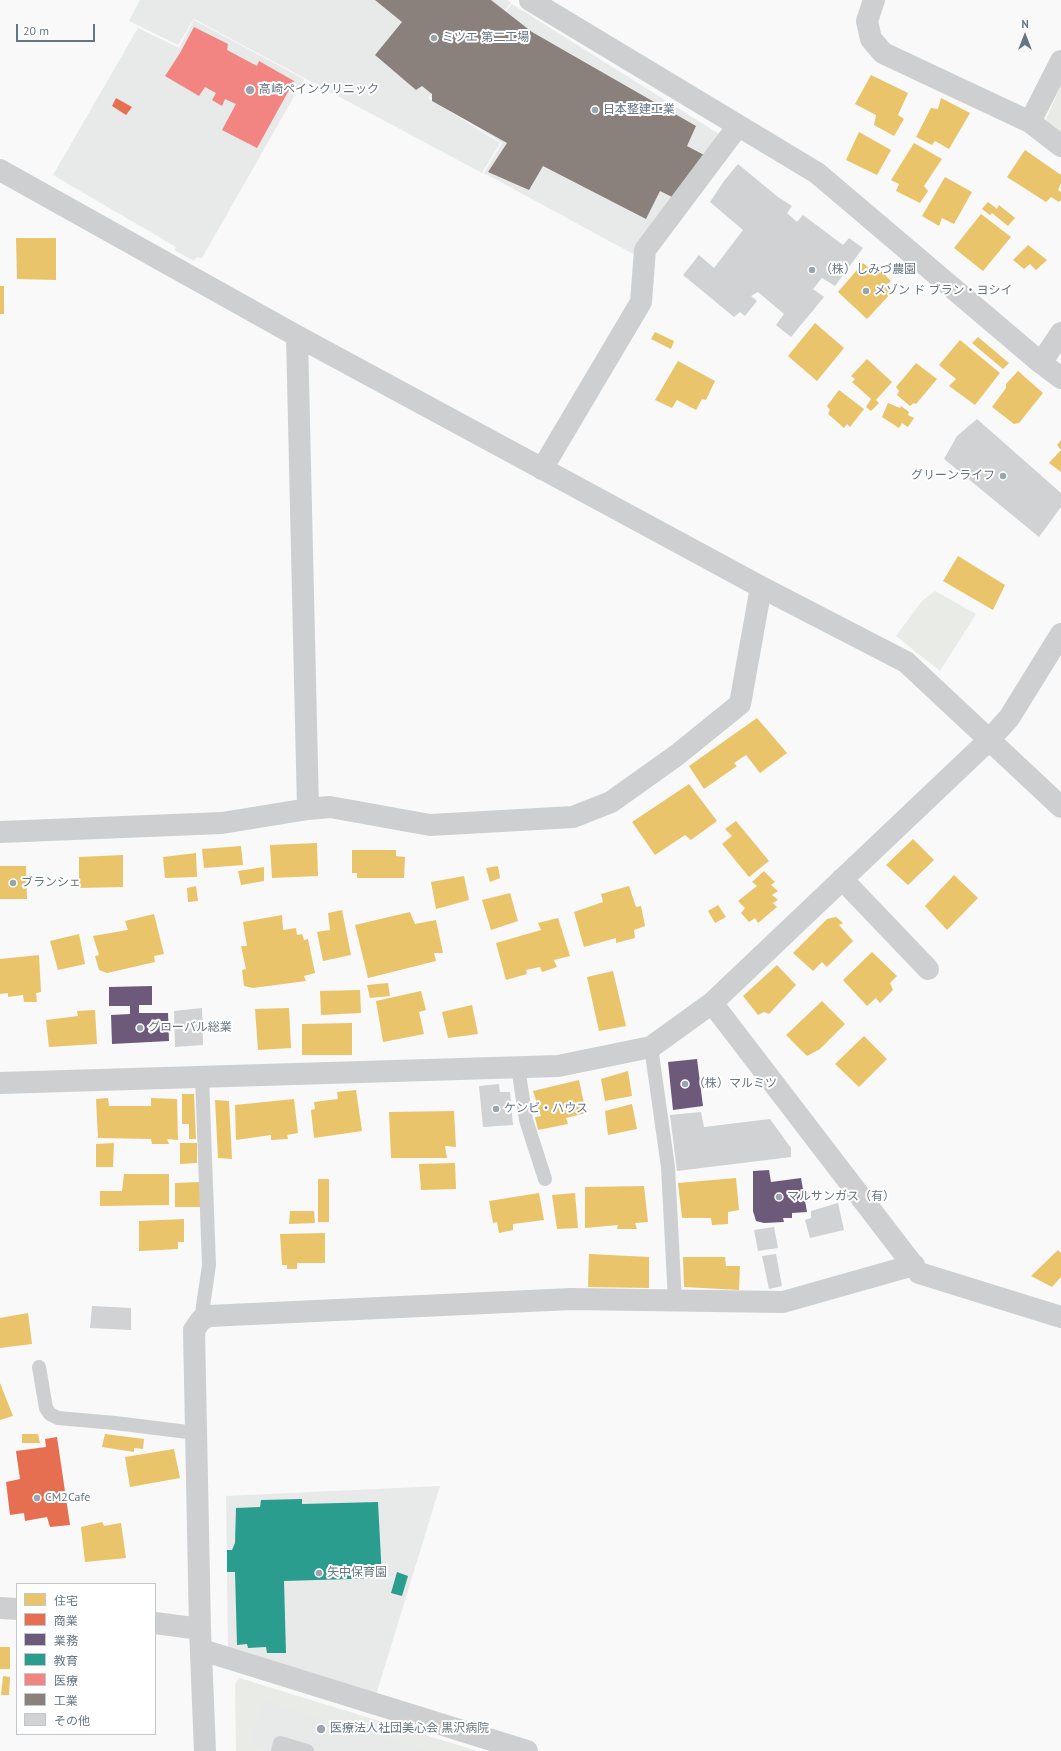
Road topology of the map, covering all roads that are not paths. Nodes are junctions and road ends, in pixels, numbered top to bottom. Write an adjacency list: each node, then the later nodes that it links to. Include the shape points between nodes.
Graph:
1 (874, 0): 4 (street, via 866,21 872,39 883,53)
2 (532, 1): 5 (street)
3 (1061, 61): 4 (street)
4 (1030, 122): 6 (street)
5 (738, 126): 10 (street, via 817,173); 12 (street, via 645,250 641,302)
6 (1061, 146)
7 (0, 170): 9 (street)
8 (1061, 333): 10 (street)
9 (297, 336): 12 (street); 17 (street)
10 (1041, 363): 11 (street)
11 (1061, 378)
12 (542, 469): 13 (street)
13 (761, 587): 15 (street, via 906,662); 17 (street, via 740,704 677,755 611,802 573,816 430,825 330,807)
14 (1061, 634): 15 (street, via 1009,718)
15 (988, 740): 16 (street); 19 (street)
16 (1061, 806)
17 (308, 809): 18 (street, via 222,823)
18 (0, 832)
19 (842, 879): 20 (street); 21 (street)
20 (928, 968)
21 (712, 1003): 22 (street); 27 (street)
22 (651, 1047): 23 (street, via 558,1066); 28 (lane, via 668,1167)
23 (518, 1067): 24 (street); 26 (lane, via 526,1120)
24 (202, 1077): 25 (street); 30 (lane, via 209,1265)
25 (0, 1083)
26 (545, 1179)
27 (914, 1265): 28 (street, via 783,1302); 29 (street, via 920,1273)
28 (675, 1301): 30 (street, via 571,1299 209,1316)
29 (1061, 1317)
30 (201, 1320): 32 (street, via 194,1330)
31 (39, 1366): 32 (lane, via 46,1408 50,1414 58,1418)
32 (196, 1433): 36 (street)
33 (0, 1608): 34 (street)
34 (16, 1609)
35 (156, 1623): 36 (street)
36 (201, 1640): 37 (street); 40 (street)
37 (205, 1751)
38 (278, 1751): 39 (lane, via 280,1743)
39 (307, 1751)
40 (527, 1751)

